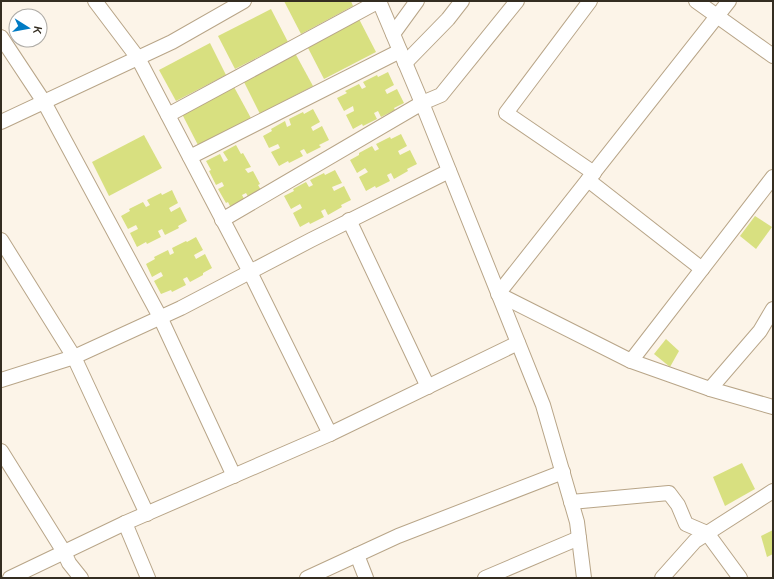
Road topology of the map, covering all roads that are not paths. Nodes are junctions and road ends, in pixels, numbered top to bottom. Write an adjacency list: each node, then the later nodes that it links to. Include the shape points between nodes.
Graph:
1 (95, 1): 15 (street)
2 (244, 1): 15 (street, via 172,42)
3 (379, 1): 11 (street); 18 (street)
4 (417, 1): 11 (street)
5 (462, 1): 14 (street, via 448,19)
6 (517, 1): 17 (street, via 441,95)
7 (590, 1): 22 (street, via 506,113)
8 (696, 1): 10 (street)
9 (729, 1): 10 (street)
10 (717, 16): 13 (street); 22 (street)
11 (392, 34): 14 (street)
12 (1, 37): 16 (street)
13 (773, 56)
14 (403, 57): 17 (street); 20 (street)
15 (138, 58): 16 (street); 18 (street)
16 (44, 102): 19 (street); 31 (street)
17 (422, 103): 21 (street); 24 (street)
18 (168, 115): 20 (street)
19 (1, 122)
20 (190, 158): 24 (street)
21 (449, 171): 25 (street); 29 (street)
22 (591, 176): 27 (street); 29 (street)
23 (773, 177): 27 (street)
24 (222, 220): 28 (street)
25 (350, 220): 28 (street); 36 (street)
26 (1, 240): 33 (street)
27 (702, 269): 34 (street)
28 (250, 272): 31 (street); 39 (street)
29 (498, 294): 32 (street); 34 (street)
30 (773, 309): 37 (street, via 760,330)
31 (160, 317): 33 (street); 42 (street)
32 (518, 343): 36 (street); 41 (street, via 543,404)
33 (74, 357): 35 (street); 45 (street)
34 (631, 361): 37 (street)
35 (1, 380)
36 (428, 387): 39 (street)
37 (710, 389): 38 (street)
38 (773, 407)
39 (330, 434): 42 (street)
40 (1, 452): 49 (street)
41 (562, 472): 44 (street); 50 (street, via 398,536)
42 (234, 476): 45 (street)
43 (773, 491): 47 (street)
44 (571, 502): 47 (street, via 669,493 678,504 686,524); 48 (street)
45 (146, 514): 46 (street)
46 (125, 523): 49 (street); 53 (street)
47 (707, 533): 58 (street, via 695,541); 59 (street)
48 (579, 538): 56 (street); 57 (street)
49 (64, 552): 51 (street); 52 (street)
50 (357, 555): 54 (street); 55 (street)
51 (10, 578)
52 (81, 578)
53 (148, 578)
54 (307, 578)
55 (366, 578)
56 (485, 578)
57 (584, 578)
58 (662, 578)
59 (740, 578)

